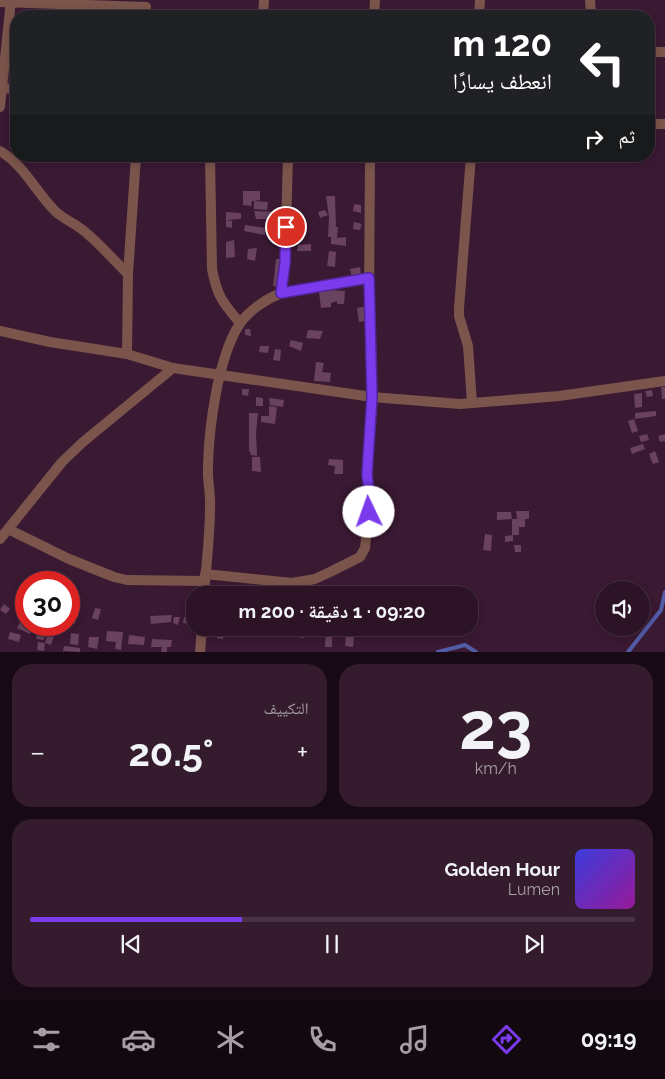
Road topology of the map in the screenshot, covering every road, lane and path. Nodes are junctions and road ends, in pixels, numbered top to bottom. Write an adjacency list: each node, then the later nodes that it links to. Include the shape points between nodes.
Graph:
1 (7, 1): 2 (street); 3 (street)
2 (146, 8)
3 (1, 88): 4 (street)
4 (0, 107)
5 (15, 162): 11 (street, via 54,210 80,228)
6 (136, 162): 11 (street)
7 (210, 162): 14 (street, via 215,286 222,303)
8 (288, 162): 13 (street)
9 (370, 162): 12 (street)
10 (471, 162): 21 (street, via 459,308 468,346)
11 (128, 274): 16 (street)
12 (369, 278): 13 (street); 20 (street)
13 (281, 293): 14 (street, via 270,298)
14 (240, 324): 18 (street)
15 (0, 331): 16 (street)
16 (127, 354): 17 (street)
17 (173, 368): 18 (street); 22 (street, via 62,462)
18 (220, 374): 20 (street); 24 (street, via 208,466 210,505)
19 (665, 381): 21 (street, via 559,396)
20 (372, 397): 21 (street); 24 (street, via 367,475 370,498 368,531 366,548 360,557 315,579 292,583)
21 (472, 403)
22 (8, 529): 23 (street); 24 (street, via 69,559 126,580)
23 (0, 539)
24 (205, 577): 25 (street)
25 (204, 586)
26 (201, 636): 27 (street)
27 (200, 652)

